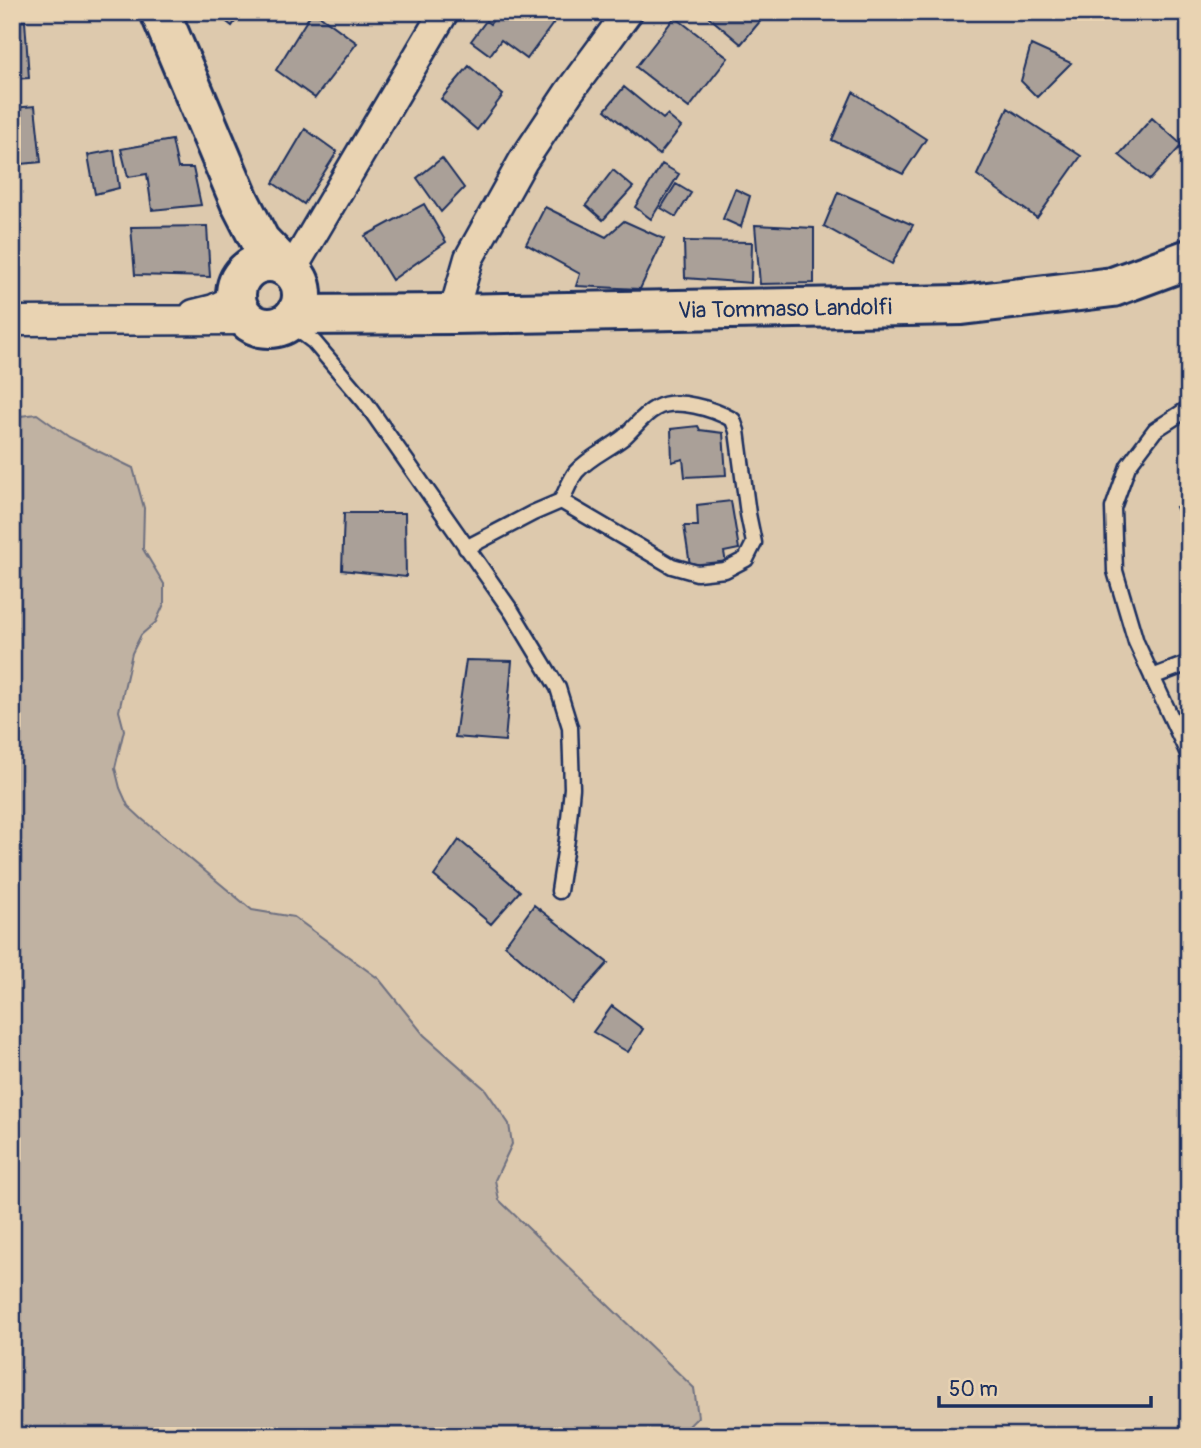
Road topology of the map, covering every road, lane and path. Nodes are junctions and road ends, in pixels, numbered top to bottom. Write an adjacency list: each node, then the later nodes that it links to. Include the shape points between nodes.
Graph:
1 (160, 12): 4 (street)
2 (444, 12): 6 (street)
3 (628, 12): 8 (street, via 523,161 469,258)
4 (240, 202): 6 (street); 7 (street)
5 (1189, 259): 8 (street, Via Tommaso Landolfi, via 1113,286 962,306)
6 (292, 292): 7 (street, via 278,327 257,326); 7 (street, via 268,262 247,270); 8 (street, Via Tommaso Landolfi, via 376,314); 12 (lane, via 314,342 365,402)
7 (241, 299): 9 (street, via 175,319)
8 (453, 314)
9 (12, 321)
10 (1189, 408): 14 (lane, via 1155,430 1128,466 1113,508 1115,572)
11 (561, 500): 11 (lane, via 575,473 655,408 673,403 692,406 733,420 754,543 746,559 725,570 697,573 672,566); 12 (lane)
12 (466, 548): 16 (lane, via 547,668 570,727 572,788)
13 (1189, 663): 14 (lane)
14 (1152, 677): 15 (lane)
15 (1187, 749)
16 (559, 891)

